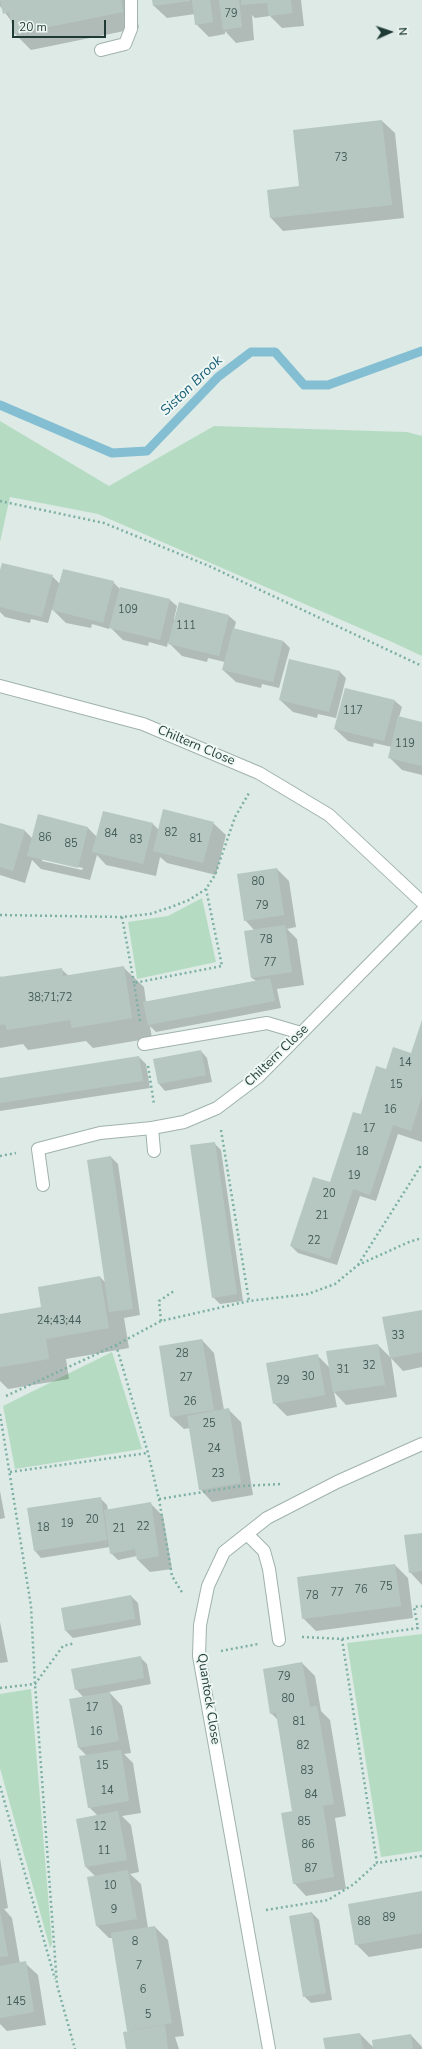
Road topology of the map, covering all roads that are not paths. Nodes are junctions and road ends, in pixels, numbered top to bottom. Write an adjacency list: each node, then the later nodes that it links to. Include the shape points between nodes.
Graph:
1 (132, 0): 2 (street, via 131,29 125,44)
2 (101, 50)
3 (0, 686): 4 (street, Chiltern Close, via 144,724 258,773 329,815)
4 (422, 902)
5 (422, 911): 6 (street, Chiltern Close)
6 (301, 1033): 7 (street, via 267,1023); 8 (street, Chiltern Close, via 258,1077 218,1108 184,1122)
7 (144, 1044)
8 (152, 1128): 9 (street); 10 (street, Chiltern Close, via 100,1134 38,1149)
9 (154, 1151)
10 (43, 1185)
11 (422, 1444): 12 (street, Quantock Close, via 337,1482 267,1518)
12 (247, 1534): 13 (street, via 264,1551); 14 (street, Quantock Close, via 224,1552 208,1586 200,1625 199,1656)
13 (279, 1640)
14 (269, 2049)

